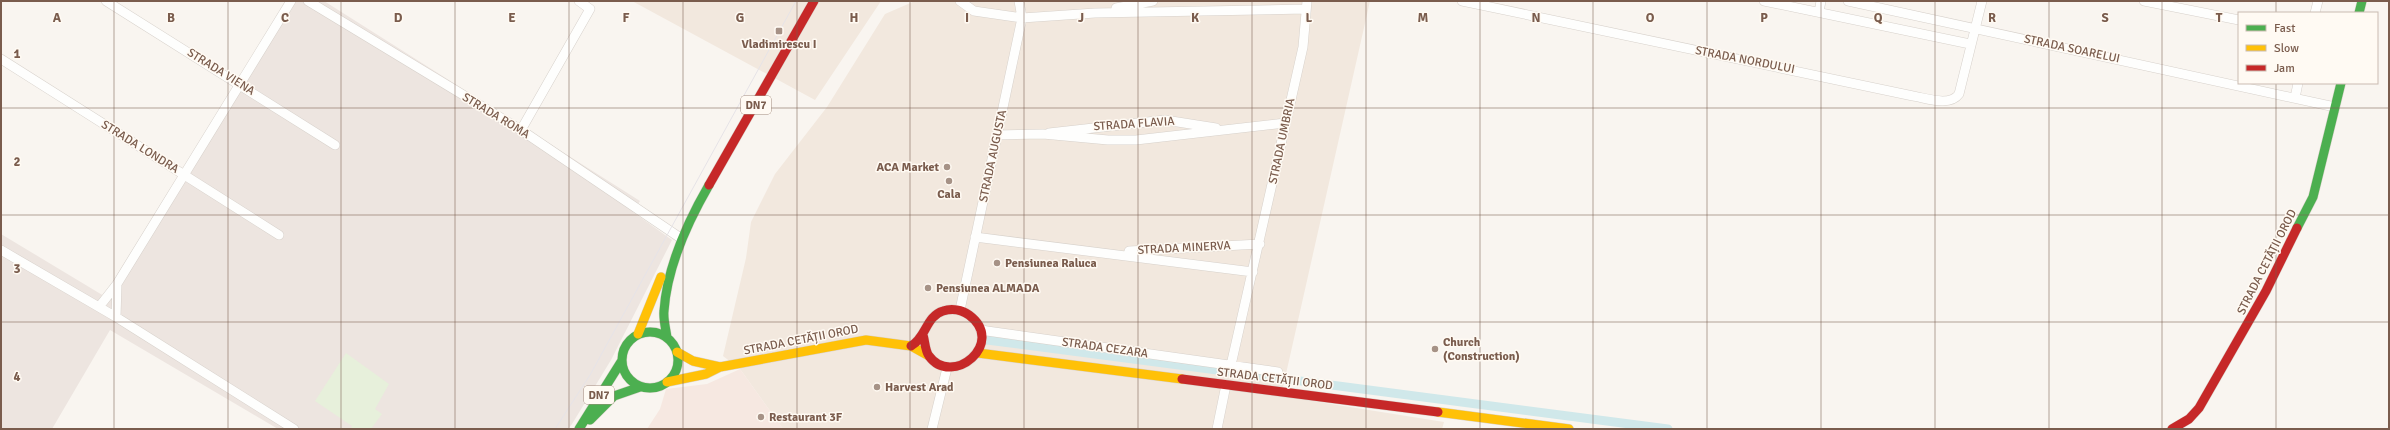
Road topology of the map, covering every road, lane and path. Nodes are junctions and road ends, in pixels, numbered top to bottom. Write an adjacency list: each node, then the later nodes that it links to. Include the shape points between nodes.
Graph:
1 (106, 1): 27 (street, STRADA VIENA)
2 (291, 1): 27 (street)
3 (308, 1): 33 (street, STRADA ROMA)
4 (579, 1): 33 (street, via 590,9)
5 (814, 1): 39 (street, DN7)
6 (960, 1): 22 (street, via 974,11)
7 (1019, 1): 22 (street, STRADA AUGUSTA)
8 (1153, 1): 21 (street)
9 (1462, 1): 25 (street, STRADA NORDULUI, via 1936,100 1954,99 1959,94)
10 (1764, 1): 18 (street)
11 (1822, 1): 18 (street)
12 (1848, 1): 24 (street, STRADA SOARELUI)
13 (1982, 1): 24 (street, STRADA NORDULUI)
14 (2144, 1): 23 (street)
15 (2318, 1): 19 (street)
16 (2362, 1): 20 (street)
17 (1306, 5): 21 (street); 32 (street, STRADA UMBRIA, via 1303,46)
18 (1819, 12): 25 (street)
19 (2315, 12)
20 (2359, 12)
21 (1095, 13): 22 (street)
22 (1022, 18): 36 (street, STRADA AUGUSTA)
23 (2238, 20)
24 (1975, 28): 25 (street, STRADA NORDULUI); 30 (street, STRADA SOARELUI)
25 (1970, 44)
26 (1, 59): 38 (street, STRADA LONDRA)
27 (240, 84): 37 (street, STRADA VIENA); 38 (street)
28 (2298, 84): 30 (street)
29 (2341, 84): 31 (street, STRADA CETĂȚII OROD)
30 (2295, 98): 31 (street, STRADA SOARELUI)
31 (2335, 107): 72 (street, STRADA CETĂȚII OROD, via 2315,190 2289,249 2199,408 2189,420)
32 (1285, 123): 34 (street, STRADA FLAVIA); 43 (street, STRADA UMBRIA)
33 (520, 130): 41 (street, STRADA ROMA)
34 (1224, 130): 35 (street, STRADA FLAVIA, via 1136,140); 35 (street, STRADA FLAVIA, via 1165,120 1058,130)
35 (1043, 134): 36 (street, STRADA FLAVIA)
36 (997, 135): 42 (street, STRADA AUGUSTA)
37 (335, 145)
38 (185, 175): 40 (street, STRADA LONDRA); 47 (street)
39 (687, 227): 41 (street, DN7); 54 (street, DN7, via 669,276 662,308)
40 (279, 235)
41 (679, 237): 52 (street, DN7)
42 (976, 237): 45 (street, STRADA MINERVA); 49 (street, STRADA AUGUSTA)
43 (1260, 244): 45 (street, STRADA MINERVA); 46 (street, STRADA UMBRIA)
44 (1, 250): 48 (street)
45 (1108, 253): 46 (street, STRADA MINERVA)
46 (1253, 272): 60 (street)
47 (118, 284): 48 (street); 50 (street)
48 (99, 307): 50 (street)
49 (960, 310): 51 (street, via 972,317); 53 (street, via 950,309 936,314 926,326)
50 (116, 317): 67 (street)
51 (980, 329): 57 (street, via 982,337); 60 (street, STRADA CEZARA)
52 (638, 334): 54 (street, via 650,332); 59 (street, DN7, via 625,346)
53 (923, 335): 55 (street, via 919,342); 58 (street)
54 (667, 338): 56 (street, DN7)
55 (911, 346): 58 (street, STRADA CETĂȚII OROD); 61 (street, STRADA CETĂȚII OROD, via 859,340)
56 (677, 352): 61 (street, STRADA CETĂȚII OROD, via 693,360); 64 (street, via 676,369)
57 (978, 353): 62 (street, via 965,365); 65 (street, STRADA CETĂȚII OROD)
58 (929, 356): 62 (street, STRADA CETĂȚII OROD)
59 (621, 362): 66 (street, DN7, via 627,377); 68 (street, DN7, via 589,410)
60 (1231, 365): 63 (street, STRADA CEZARA)
61 (720, 367): 64 (street, STRADA CETĂȚII OROD, via 706,374)
62 (947, 368): 69 (street)
63 (1278, 372)
64 (667, 382): 66 (street, DN7, via 654,388)
65 (1226, 386): 70 (street); 71 (street, STRADA CETĂȚII OROD)
66 (640, 387): 68 (street, DN7, via 614,396)
67 (294, 429)
68 (580, 429)
69 (932, 429)
70 (1217, 429)
71 (1569, 429)
72 (2172, 429)

